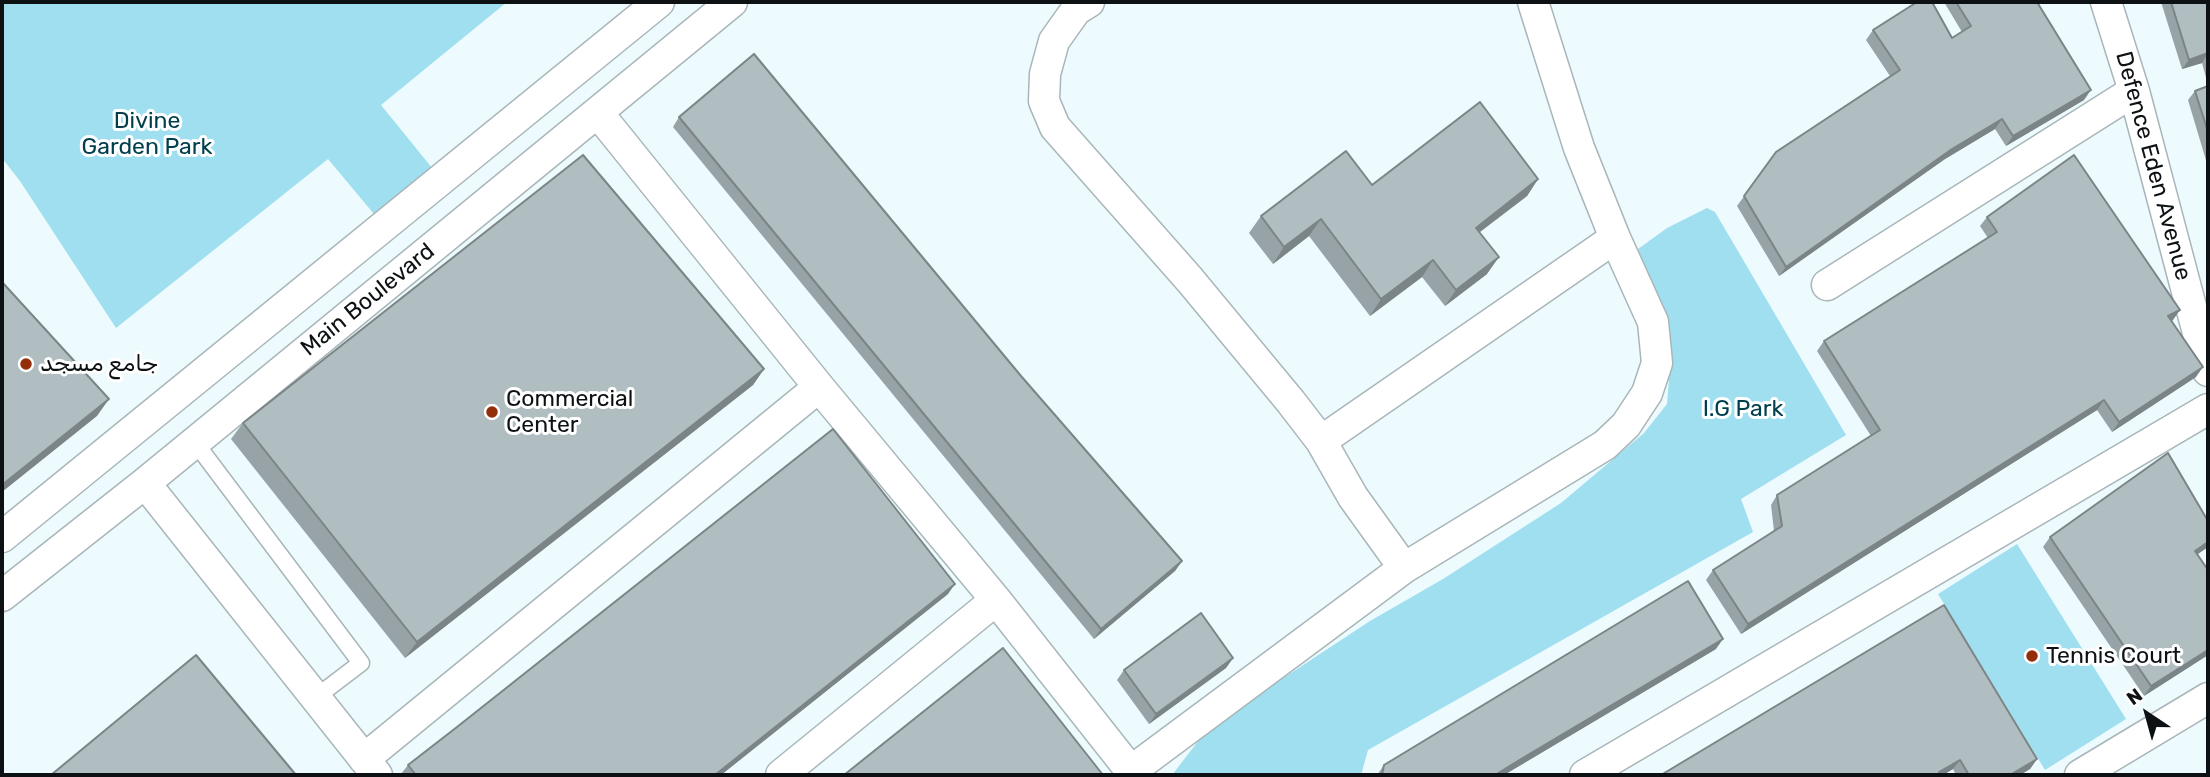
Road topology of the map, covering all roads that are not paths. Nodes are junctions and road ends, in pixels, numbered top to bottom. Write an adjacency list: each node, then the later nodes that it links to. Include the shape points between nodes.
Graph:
1 (659, 2): 16 (street, Main Boulevard)
2 (1089, 2): 13 (street, via 1076,10 1054,41 1048,63 1044,101 1055,127 1190,280)
3 (1533, 2): 8 (street, via 1579,148)
4 (2106, 2): 6 (street, Defence Eden Avenue)
5 (727, 4): 7 (street, Main Boulevard)
6 (2134, 90): 9 (street); 10 (street, Defence Eden Avenue)
7 (598, 113): 11 (street); 14 (street, Main Boulevard)
8 (1615, 238): 13 (street); 17 (street, via 1653,322 1657,363 1647,393 1626,425 1605,445)
9 (1827, 285)
10 (2208, 371)
11 (819, 387): 19 (street); 22 (street)
12 (2208, 409): 25 (street)
13 (1321, 441): 17 (street, via 1353,497)
14 (194, 442): 15 (street, Main Boulevard); 20 (lane, via 361,663)
15 (145, 484): 18 (street, Main Boulevard); 20 (street)
16 (2, 537)
17 (1404, 568): 23 (street)
18 (2, 596)
19 (996, 600): 23 (street); 24 (street)
20 (315, 698): 22 (street)
21 (2208, 698): 26 (street)
22 (370, 767)
23 (1133, 773)
24 (781, 775)
25 (1585, 775)
26 (2080, 775)

